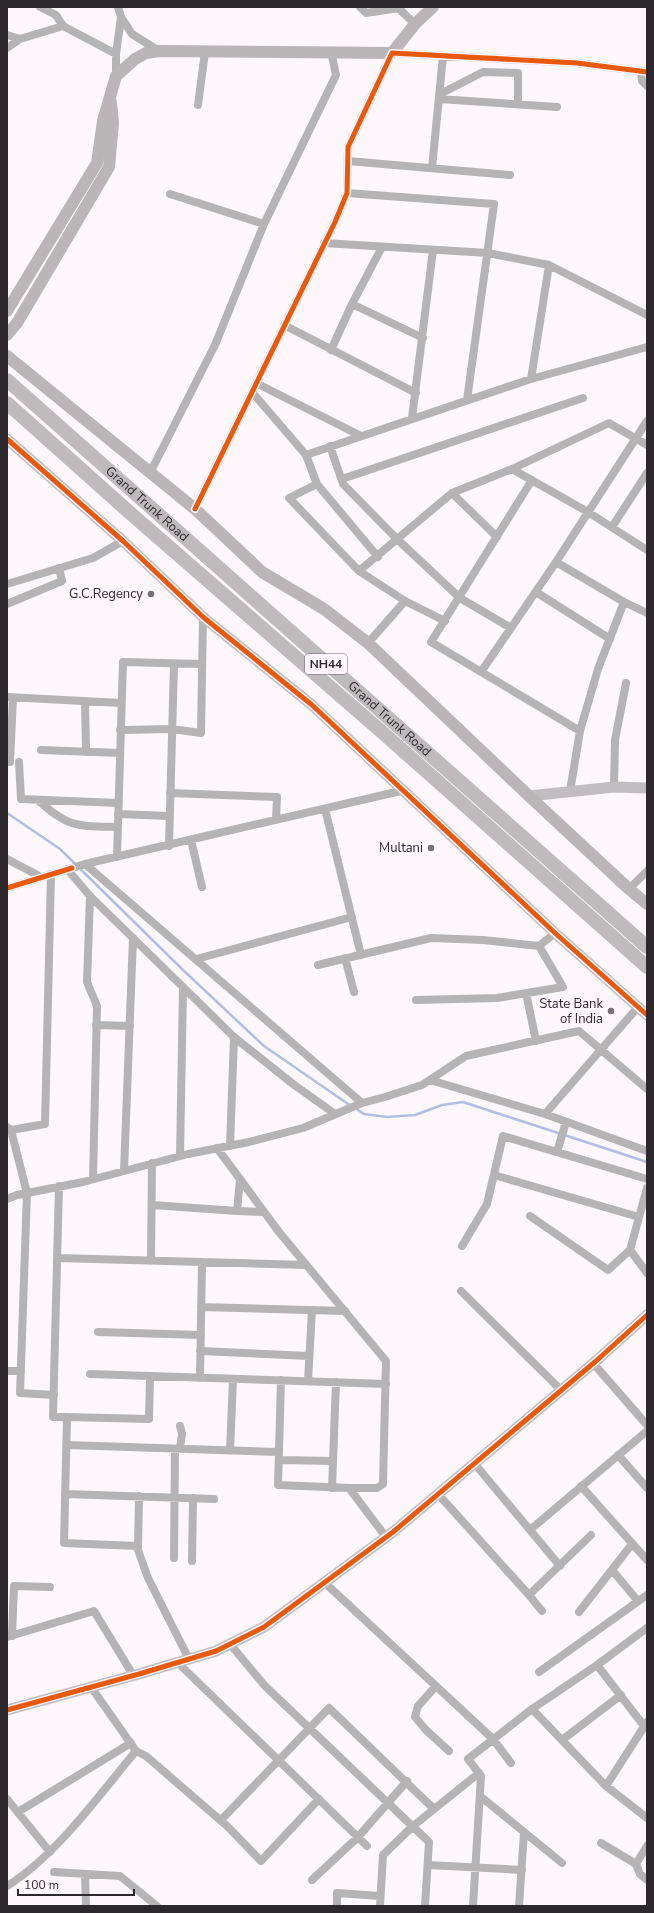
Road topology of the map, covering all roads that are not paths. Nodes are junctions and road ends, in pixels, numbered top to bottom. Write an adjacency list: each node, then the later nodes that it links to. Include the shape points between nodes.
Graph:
1 (40, 7): 8 (street, via 56,14)
2 (118, 7): 6 (street)
3 (360, 7): 5 (street, via 366,13)
4 (432, 7): 7 (main road)
5 (398, 8): 7 (street)
6 (121, 17): 12 (street, via 132,34); 16 (street)
7 (415, 24): 15 (main road)
8 (63, 26): 10 (street); 16 (street)
9 (7, 34): 10 (street)
10 (20, 39): 11 (street)
11 (7, 48)
12 (159, 51): 13 (main road); 19 (main road, via 135,58)
13 (205, 52): 14 (main road); 24 (street)
14 (331, 52): 15 (main road); 31 (street, via 336,75)
15 (392, 53): 17 (street); 26 (street, via 348,147)
16 (116, 54): 19 (street)
17 (443, 56): 18 (street, via 577,63); 22 (street)
18 (644, 71): 20 (street, via 642,81)
19 (116, 76): 21 (main road)
20 (647, 86)
21 (111, 93): 38 (main road, via 103,121 97,163); 41 (main road, via 113,123 110,167 17,323)
22 (439, 96): 23 (street); 23 (street, via 483,72 518,73); 27 (street)
23 (518, 103): 25 (street)
24 (198, 105)
25 (557, 107)
26 (348, 160): 27 (street); 29 (street)
27 (432, 168): 28 (street)
28 (510, 175)
29 (347, 193): 32 (street); 35 (street, via 494,204)
30 (170, 194): 31 (street)
31 (264, 224): 63 (street, via 215,345)
32 (324, 243): 33 (street); 40 (street)
33 (382, 247): 34 (street); 37 (street)
34 (433, 250): 35 (street); 42 (street)
35 (488, 253): 36 (street); 52 (street)
36 (549, 265): 39 (street); 46 (street)
37 (352, 304): 42 (street); 44 (street)
38 (7, 311)
39 (647, 315)
40 (284, 325): 44 (street); 48 (street)
41 (7, 335)
42 (423, 338): 50 (street)
43 (647, 347): 46 (street)
44 (331, 350): 50 (street)
45 (7, 356): 63 (main road)
46 (531, 378): 52 (street)
47 (7, 380): 138 (highway, Grand Trunk Road / NH44)
48 (256, 382): 49 (street); 56 (street)
49 (252, 392): 61 (street); 69 (street)
50 (416, 393): 54 (street)
51 (583, 398): 65 (street)
52 (466, 400): 54 (street)
53 (7, 403): 143 (highway, Grand Trunk Road / NH44)
54 (412, 418): 56 (street)
55 (647, 421): 58 (street)
56 (361, 436): 60 (street)
57 (7, 439): 74 (street)
58 (636, 439): 59 (street); 62 (street, via 609,423); 70 (street)
59 (647, 445)
60 (330, 446): 61 (street); 65 (street)
61 (306, 455): 67 (street)
62 (512, 469): 66 (street); 68 (street)
63 (150, 473): 69 (main road)
64 (647, 473): 71 (street)
65 (342, 479): 73 (street, via 343,484)
66 (532, 480): 70 (street); 72 (street)
67 (318, 484): 76 (street); 79 (street, via 289,498)
68 (452, 493): 72 (street); 73 (street)
69 (195, 509): 91 (main road, via 262,572 324,609)
70 (588, 512): 71 (street); 77 (street)
71 (612, 527): 75 (street)
72 (498, 537): 82 (street)
73 (398, 540): 76 (street); 82 (street)
74 (123, 541): 78 (street, via 93,558); 87 (street)
75 (647, 548)
76 (378, 557): 79 (street)
77 (556, 562): 81 (street); 84 (street)
78 (59, 568): 80 (street); 85 (street, via 62,581)
79 (359, 572): 83 (street)
80 (7, 584)
81 (536, 592): 89 (street); 90 (street)
82 (460, 598): 88 (street); 89 (street)
83 (405, 601): 88 (street); 91 (street)
84 (624, 602): 86 (street); 90 (street)
85 (7, 604)
86 (647, 613)
87 (203, 616): 93 (street); 109 (street, via 312,705)
88 (445, 621): 94 (street, via 431,642)
89 (512, 628): 94 (street)
90 (610, 639): 101 (street, via 598,669)
91 (368, 643): 112 (main road)
92 (174, 664): 93 (street); 98 (street, via 123,662); 99 (street)
93 (202, 664): 99 (street, via 201,733)
94 (481, 672): 101 (street)
95 (626, 683): 107 (street, via 615,740)
96 (10, 697): 97 (street); 105 (street)
97 (86, 701): 98 (street); 103 (street)
98 (121, 703): 100 (street)
99 (172, 729): 100 (street); 111 (street)
100 (120, 730): 104 (street)
101 (580, 731): 110 (street)
102 (41, 750): 103 (street)
103 (86, 752): 104 (street)
104 (120, 753): 114 (street)
105 (10, 762)
106 (19, 762): 113 (street, via 21,800)
107 (614, 787): 108 (street); 110 (street)
108 (647, 788)
109 (405, 790): 115 (street); 135 (street)
110 (570, 791): 112 (street)
111 (170, 793): 117 (street); 118 (street, via 277,797)
112 (529, 796): 131 (main road)
113 (38, 800): 114 (street); 119 (street, via 54,815 71,824)
114 (118, 803): 116 (street)
115 (325, 809): 118 (street); 134 (street)
116 (118, 814): 117 (street); 119 (street)
117 (170, 816): 121 (street)
118 (276, 820): 120 (street)
119 (117, 827): 122 (street)
120 (191, 840): 121 (street); 129 (street)
121 (169, 846): 122 (street)
122 (117, 857): 124 (street)
123 (7, 859): 128 (street)
124 (83, 864): 125 (street); 157 (street)
125 (69, 869): 127 (street); 132 (street)
126 (647, 871): 131 (street)
127 (51, 874): 128 (street); 161 (street, via 45,1124)
128 (41, 877): 130 (street)
129 (202, 887)
130 (7, 888)
131 (629, 889): 133 (main road)
132 (90, 896): 136 (street); 150 (street, via 87,982 96,1006)
133 (647, 904)
134 (352, 917): 139 (street); 140 (street)
135 (555, 933): 137 (street); 148 (street)
136 (133, 938): 144 (street); 151 (street)
137 (539, 946): 139 (street, via 431,938); 146 (street, via 563,987)
138 (647, 947)
139 (361, 955): 141 (street)
140 (200, 958)
141 (345, 958): 142 (street); 145 (street)
142 (318, 965)
143 (647, 967)
144 (183, 987): 152 (street); 166 (street)
145 (354, 992)
146 (526, 993): 147 (street, via 497,998); 153 (street)
147 (416, 1000)
148 (638, 1007): 149 (street); 154 (street)
149 (647, 1015)
150 (96, 1025): 151 (street); 170 (street)
151 (130, 1026): 168 (street)
152 (234, 1037): 158 (street, via 292,1084); 162 (street)
153 (536, 1041): 154 (street, via 579,1031); 155 (street, via 466,1056)
154 (601, 1050): 156 (street); 159 (street)
155 (430, 1080): 157 (street, via 422,1085); 159 (street)
156 (647, 1089)
157 (360, 1104): 158 (street)
158 (335, 1114): 162 (street, via 303,1128)
159 (545, 1114): 160 (street)
160 (565, 1125): 164 (street); 165 (street)
161 (9, 1129): 175 (street)
162 (230, 1146): 163 (street)
163 (217, 1148): 166 (street); 171 (street)
164 (647, 1151)
165 (557, 1152): 169 (street, via 503,1136); 172 (street)
166 (180, 1156): 167 (street)
167 (152, 1163): 168 (street); 177 (street)
168 (124, 1171): 170 (street)
169 (494, 1175): 181 (street); 182 (street, via 487,1204)
170 (93, 1179): 173 (street)
171 (240, 1179): 178 (street); 179 (street)
172 (647, 1179)
173 (59, 1186): 175 (street); 184 (street)
174 (647, 1188): 181 (street)
175 (27, 1193): 176 (street); 200 (street)
176 (7, 1199)
177 (152, 1205): 178 (street); 185 (street)
178 (237, 1211): 179 (street)
179 (264, 1212): 187 (street)
180 (530, 1216): 183 (street, via 608,1270)
181 (639, 1218): 183 (street)
182 (462, 1246)
183 (630, 1250): 188 (street)
184 (58, 1258): 185 (street); 210 (street)
185 (151, 1260): 186 (street)
186 (202, 1262): 187 (street); 190 (street)
187 (306, 1265): 192 (street)
188 (647, 1272)
189 (461, 1291): 209 (street)
190 (201, 1307): 191 (street); 195 (street)
191 (312, 1310): 192 (street); 197 (street)
192 (345, 1311): 208 (street, via 386,1361)
193 (647, 1315): 198 (street)
194 (98, 1332): 195 (street)
195 (201, 1335): 196 (street)
196 (200, 1351): 197 (street); 203 (street)
197 (309, 1356): 206 (street)
198 (593, 1363): 209 (street); 212 (street)
199 (7, 1371): 200 (street)
200 (21, 1371): 210 (street, via 20,1393)
201 (90, 1374): 202 (street)
202 (150, 1376): 203 (street); 211 (street, via 149,1419)
203 (200, 1378): 204 (street)
204 (233, 1379): 205 (street); 217 (street)
205 (281, 1380): 206 (street); 219 (street)
206 (308, 1381): 207 (street)
207 (336, 1382): 208 (street); 220 (street)
208 (386, 1384): 224 (street, via 382,1484 377,1488)
209 (560, 1390): 221 (street)
210 (54, 1395): 211 (street, via 54,1417)
211 (68, 1417): 215 (street)
212 (647, 1425)
213 (180, 1426): 216 (street, via 182,1434)
214 (647, 1431): 218 (street)
215 (67, 1444): 216 (street); 226 (street)
216 (177, 1448): 217 (street); 229 (street)
217 (230, 1451): 219 (street)
218 (618, 1455): 222 (street); 225 (street)
219 (279, 1456): 220 (street); 223 (street, via 278,1485)
220 (333, 1461): 223 (street)
221 (474, 1463): 227 (street); 232 (street)
222 (582, 1486): 232 (street); 235 (street)
223 (332, 1488): 224 (street)
224 (349, 1488): 234 (street)
225 (647, 1488)
226 (66, 1494): 228 (street); 236 (street, via 64,1543)
227 (438, 1494): 234 (street); 244 (street)
228 (139, 1496): 229 (street); 236 (street)
229 (174, 1497): 230 (street); 237 (street)
230 (193, 1498): 231 (street); 239 (street)
231 (214, 1499)
232 (531, 1529): 240 (street)
233 (592, 1535): 240 (street)
234 (386, 1537): 242 (street)
235 (632, 1544): 238 (street); 241 (street)
236 (138, 1546): 253 (street, via 148,1578)
237 (174, 1558)
238 (647, 1560)
239 (192, 1561)
240 (560, 1566): 244 (street)
241 (612, 1570): 246 (street); 249 (street)
242 (325, 1583): 252 (street, via 264,1627); 258 (street)
243 (50, 1587): 247 (street, via 14,1586)
244 (529, 1595): 248 (street)
245 (647, 1595): 246 (street)
246 (638, 1601): 256 (street)
247 (10, 1607): 251 (street)
248 (542, 1611)
249 (579, 1612)
250 (647, 1628): 255 (street)
251 (10, 1637): 257 (street, via 94,1611)
252 (230, 1644): 253 (street); 263 (street, via 265,1686)
253 (189, 1659): 254 (street)
254 (177, 1662): 257 (street); 270 (street)
255 (597, 1665): 260 (street); 261 (street)
256 (539, 1672)
257 (133, 1675): 259 (street)
258 (436, 1686): 265 (street); 269 (street, via 418,1706 415,1717)
259 (91, 1687): 262 (street); 267 (street)
260 (621, 1695): 264 (street); 266 (street)
261 (532, 1709): 265 (street); 266 (street)
262 (7, 1710)
263 (310, 1728): 270 (street); 273 (street, via 329,1708); 278 (street)
264 (645, 1729): 274 (street)
265 (493, 1739): 271 (street); 272 (street, via 468,1758)
266 (562, 1740): 274 (street)
267 (131, 1743): 268 (street); 280 (street)
268 (136, 1751): 277 (street, via 146,1756 227,1826 261,1861); 289 (street)
269 (448, 1751)
270 (279, 1760): 277 (street); 281 (street)
271 (511, 1762)
272 (479, 1773): 275 (street); 279 (street)
273 (407, 1781): 278 (street); 279 (street)
274 (606, 1786): 282 (street)
275 (480, 1796): 284 (street); 293 (street)
276 (7, 1799): 280 (street)
277 (319, 1799): 285 (street)
278 (389, 1803): 283 (street); 285 (street)
279 (434, 1809): 283 (street)
280 (18, 1812): 289 (street)
281 (223, 1818)
282 (647, 1818)
283 (413, 1826): 291 (street, via 430,1842); 300 (street, via 383,1855)
284 (524, 1832): 290 (street); 294 (street)
285 (358, 1837): 287 (street); 297 (street)
286 (601, 1843): 292 (street)
287 (367, 1846)
288 (647, 1846): 292 (street)
289 (50, 1852): 299 (street)
290 (562, 1863)
291 (428, 1864): 293 (street); 305 (street)
292 (636, 1864): 298 (street, via 640,1874)
293 (476, 1867): 294 (street); 306 (street)
294 (522, 1870): 307 (street)
295 (54, 1872): 296 (street)
296 (85, 1874): 301 (street, via 120,1876); 302 (street)
297 (312, 1880)
298 (647, 1880)
299 (7, 1886)
300 (380, 1896): 303 (street, via 337,1893); 304 (street)
301 (154, 1905)
302 (86, 1906)
303 (337, 1906)
304 (380, 1906)
305 (425, 1906)
306 (473, 1906)
307 (519, 1906)

